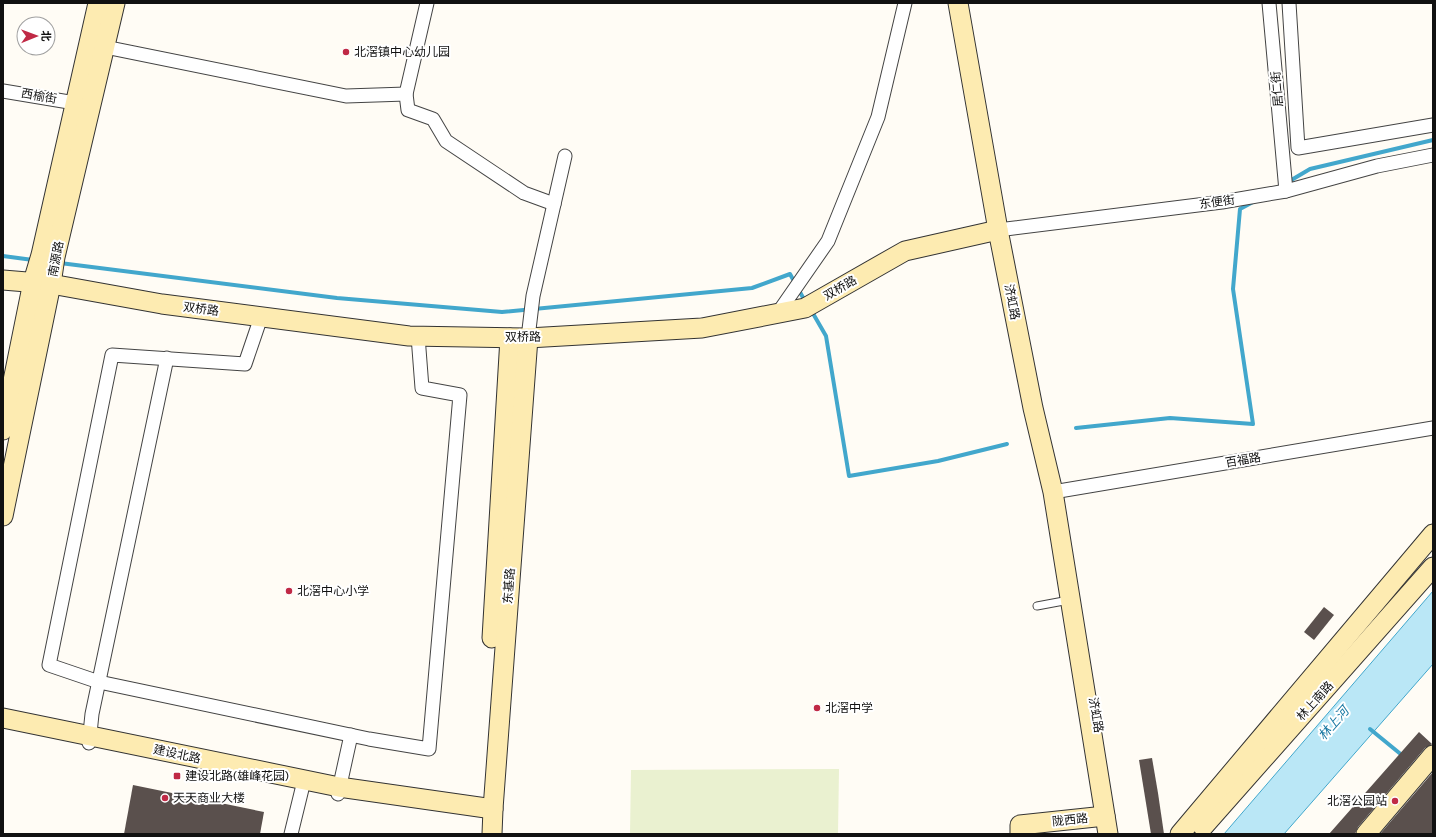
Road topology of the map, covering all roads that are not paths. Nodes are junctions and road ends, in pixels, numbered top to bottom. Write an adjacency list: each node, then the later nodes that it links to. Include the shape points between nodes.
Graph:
1 (98, 3): 11 (main road, 南源路)
2 (115, 3): 8 (main road, 南源路)
3 (427, 3): 10 (street)
4 (905, 3): 20 (street, via 878,117 828,241)
5 (958, 3): 17 (main road, 济虹路)
6 (1269, 3): 15 (street, 居仁街)
7 (1289, 3): 12 (street, via 1298,148)
8 (105, 47): 10 (street, via 346,96); 19 (main road, 南源路, via 55,257)
9 (3, 91): 11 (street, 西榆街)
10 (406, 94): 16 (street, via 408,110 433,119 446,142 524,193)
11 (75, 103): 19 (main road, 南源路, via 41,255)
12 (1433, 125)
13 (1433, 155): 15 (street, 东便街, via 1377,166)
14 (565, 156): 16 (street)
15 (1286, 190): 17 (street, 东便街, via 1222,202)
16 (554, 204): 23 (street, via 533,296)
17 (998, 230): 20 (main road, 双桥路, via 905,251 805,308); 27 (main road, 济虹路, via 1033,408)
18 (3, 280): 19 (main road, 双桥路)
19 (42, 283): 21 (main road, 双桥路, via 162,304); 26 (main road, 南源路); 28 (main road, 南源路)
20 (778, 314): 23 (main road, 双桥路, via 702,328)
21 (261, 316): 22 (main road, 双桥路); 24 (street, via 245,364)
22 (418, 336): 23 (main road, 双桥路); 36 (street, via 422,388 460,395 429,749)
23 (519, 338): 42 (main road, 东基路)
24 (167, 358): 33 (street); 33 (street, via 112,355 49,665)
25 (1433, 428): 27 (street, 百福路)
26 (3, 430)
27 (1053, 492): 31 (main road, 济虹路)
28 (3, 516)
29 (1433, 534): 47 (main road)
30 (1433, 567): 48 (main road, 林上南路)
31 (1070, 600): 32 (lane); 41 (main road, 济虹路); 46 (main road, 济虹路, via 1078,606)
32 (1038, 606)
33 (99, 682): 36 (street); 37 (street)
34 (3, 718): 37 (main road, 建设北路)
35 (3, 727): 37 (main road, 建设北路)
36 (351, 735): 40 (street)
37 (89, 740): 39 (main road, 建设北路); 40 (main road, 建设北路)
38 (1433, 755): 49 (main road)
39 (302, 788): 40 (main road, 建设北路); 43 (street)
40 (338, 791): 42 (main road, 建设北路)
41 (1105, 816): 44 (main road, 陇西路, via 1020,825); 45 (main road, 济虹路)
42 (487, 820)
43 (291, 834)
44 (1020, 834)
45 (1108, 834)
46 (1117, 834)
47 (1180, 834)
48 (1196, 834)
49 (1366, 834)

